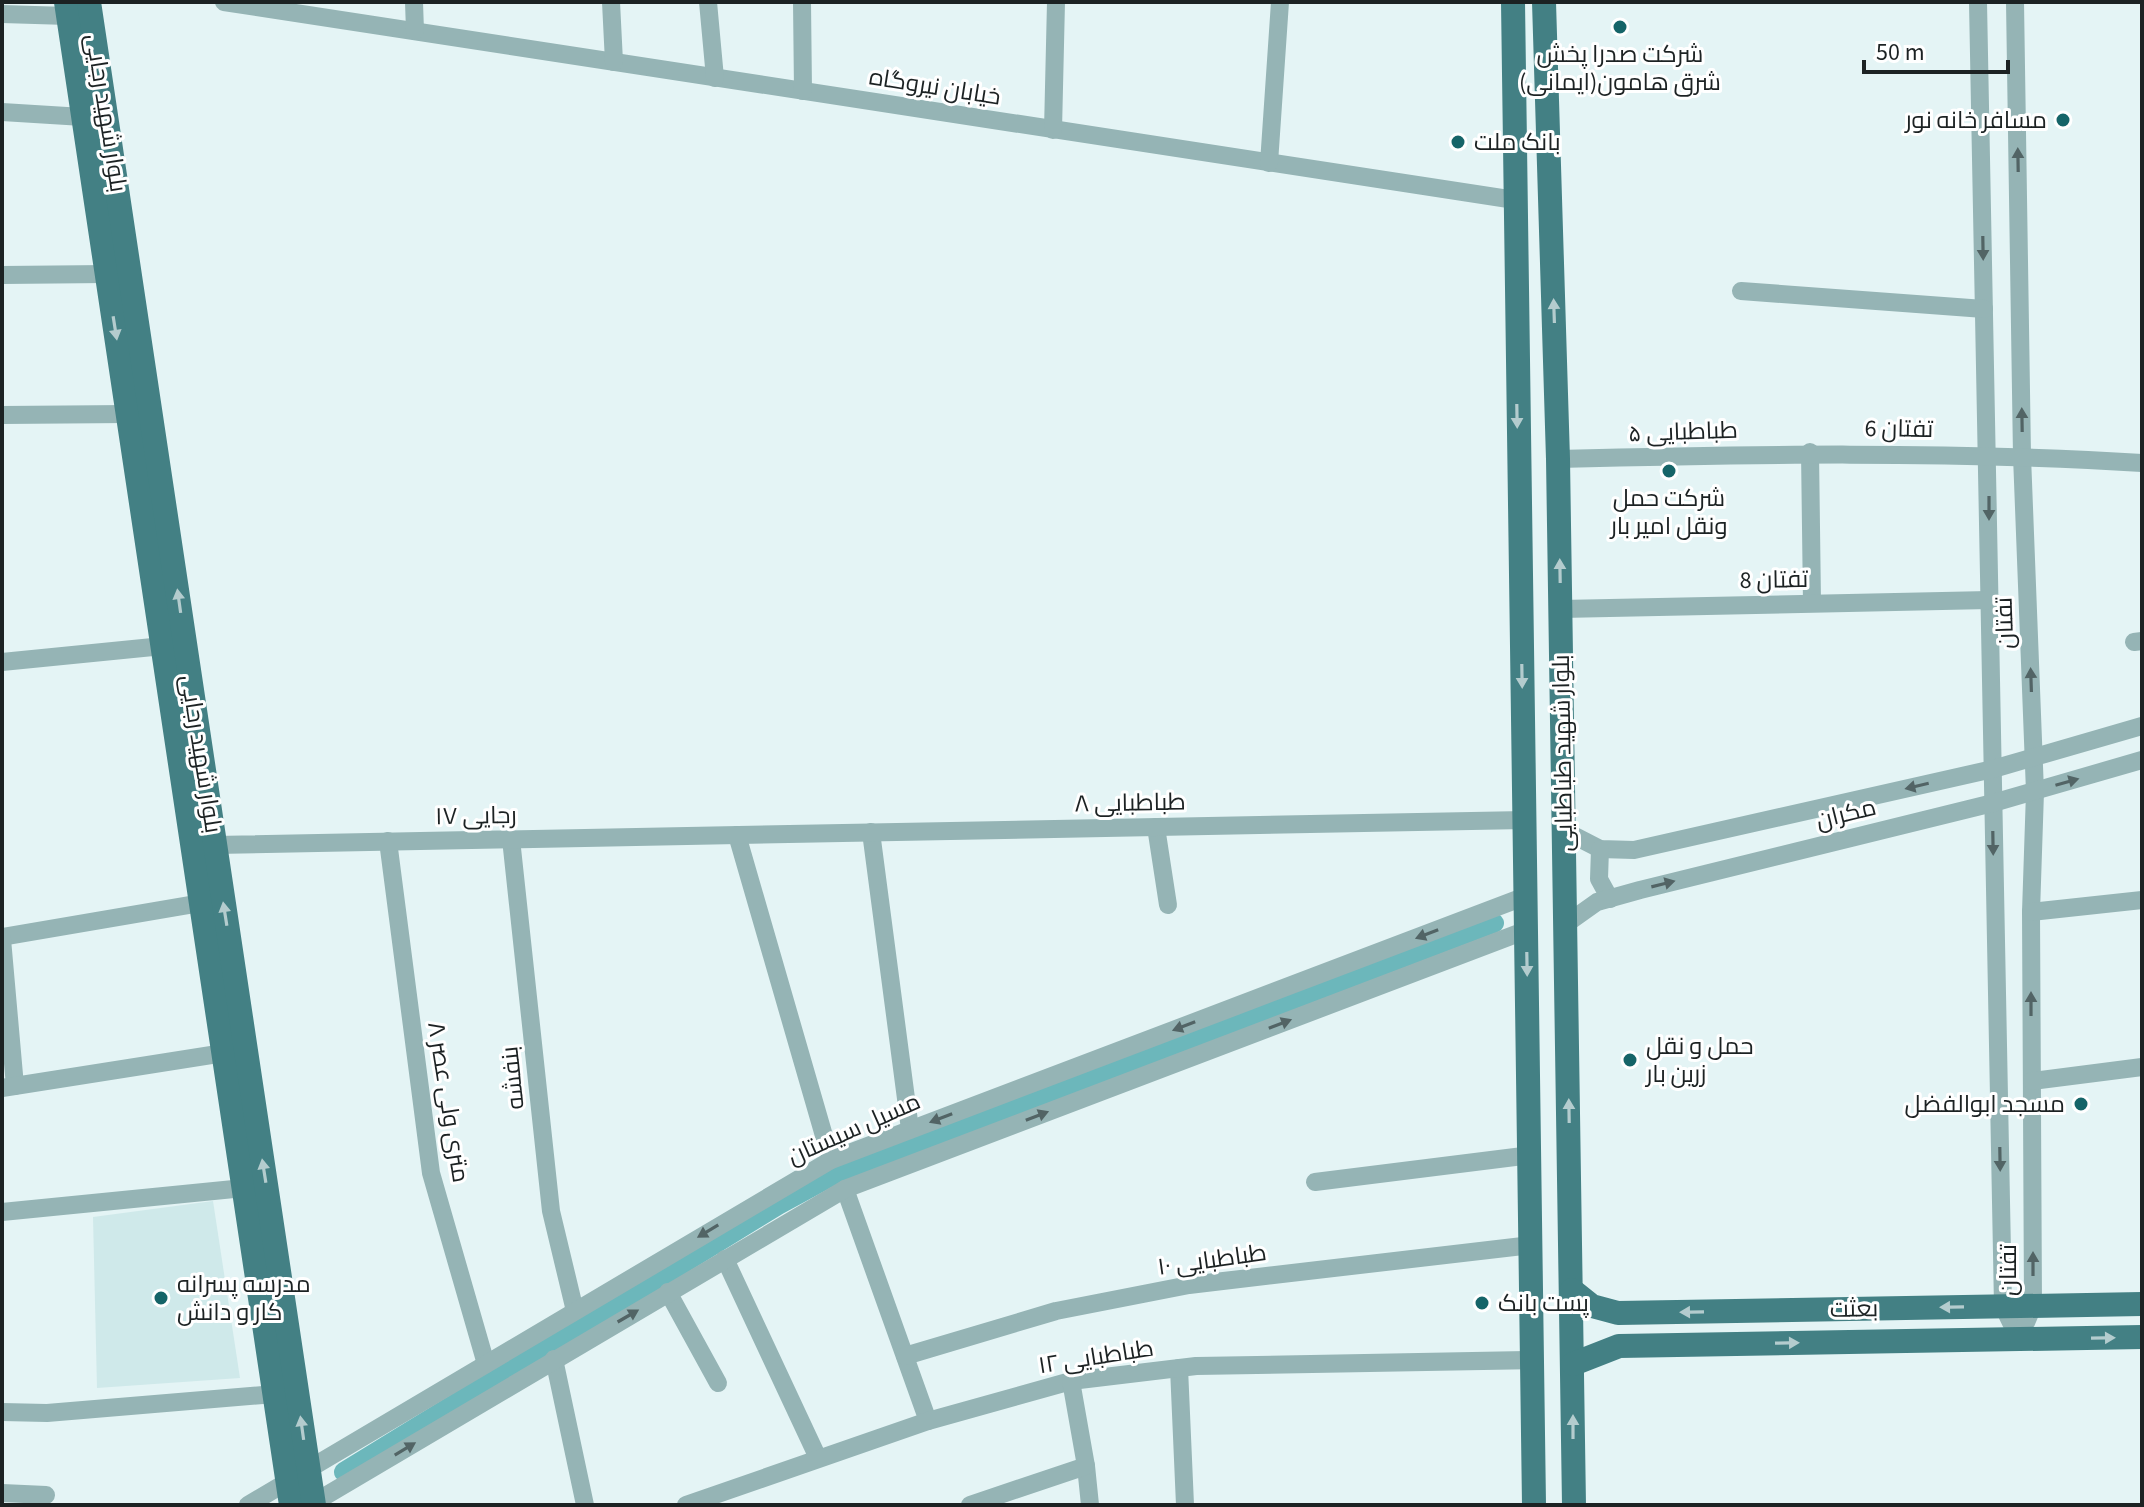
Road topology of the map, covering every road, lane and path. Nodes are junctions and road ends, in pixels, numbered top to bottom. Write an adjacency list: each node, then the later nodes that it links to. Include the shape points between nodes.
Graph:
1 (89, 2): 39 (main road, بلوار شهید رجایی, one-way to 1)
2 (224, 2): 13 (street, خیابان نیروگاه)
3 (414, 2): 16 (street)
4 (611, 2): 17 (street)
5 (708, 2): 18 (street)
6 (802, 2): 19 (street)
7 (1056, 2): 22 (street)
8 (1280, 2): 23 (street)
9 (1513, 2): 24 (main road, بلوار شهید طباطبایی)
10 (1544, 2): 34 (main road, بلوار شهید طباطبایی, one-way to 10)
11 (1978, 2): 28 (street, تفتان, one-way to 28)
12 (2015, 2): 33 (street, تفتان, one-way to 12)
13 (252, 4): 16 (street, خیابان نیروگاه)
14 (67, 9): 15 (street); 21 (main road, بلوار شهید رجایی)
15 (2, 14)
16 (415, 31): 17 (street, خیابان نیروگاه)
17 (614, 62): 18 (street, خیابان نیروگاه)
18 (715, 78): 19 (street, خیابان نیروگاه)
19 (803, 91): 22 (street, خیابان نیروگاه)
20 (2, 112): 21 (street)
21 (83, 117): 25 (main road, بلوار شهید رجایی)
22 (1053, 130): 23 (street, خیابان نیروگاه)
23 (1269, 163): 24 (street, خیابان نیروگاه)
24 (1515, 200): 47 (main road, بلوار شهید طباطبایی, one-way to 47)
25 (107, 274): 26 (street); 29 (main road, بلوار شهید رجایی, one-way to 29)
26 (2, 275)
27 (1741, 291): 28 (street)
28 (1984, 309): 32 (street, تفتان)
29 (128, 414): 30 (street); 39 (main road, بلوار شهید رجایی)
30 (2, 415)
31 (1810, 452): 32 (street, تفتان 6); 34 (street, طباطبایی ۵); 37 (street)
32 (1989, 454): 33 (street, تفتان 6); 36 (street, تفتان, one-way to 36)
33 (2022, 456): 35 (street, تفتان 6); 42 (street, تفتان, one-way to 33)
34 (1558, 459): 38 (main road, بلوار شهید طباطبایی, one-way to 34)
35 (2142, 463)
36 (1989, 600): 37 (street, تفتان 8); 44 (street, تفتان)
37 (1812, 603): 38 (street, تفتان 8)
38 (1561, 609): 49 (main road, بلوار شهید طباطبایی)
39 (174, 644): 40 (street); 54 (main road, بلوار شهید رجایی); 59 (main road, بلوار شهید رجایی)
40 (2, 662)
41 (2142, 726): 42 (street, مکران)
42 (2034, 758): 44 (street, مکران); 45 (street, تفتان)
43 (2142, 760): 45 (street, مکران, one-way to 43)
44 (1993, 769): 46 (street, تفتان); 55 (street, مکران, one-way to 55, via 1634,850)
45 (2035, 792): 46 (street, مکران); 61 (street, تفتان)
46 (1993, 803): 57 (street, مکران, one-way to 46); 82 (street, تفتان, one-way to 82)
47 (1525, 820): 48 (street, طباطبایی ۸); 56 (main road, بلوار شهید طباطبایی)
48 (1156, 827): 50 (street, طباطبایی ۸); 60 (street)
49 (1565, 831): 55 (street, مکران); 62 (main road, بلوار شهید طباطبایی)
50 (871, 832): 51 (street, طباطبایی ۸); 69 (street)
51 (737, 835): 52 (street, رجایی ۱۷); 72 (street)
52 (511, 839): 53 (street, رجایی ۱۷); 84 (street, بنفشه, via 551,1211)
53 (388, 841): 54 (street, رجایی ۱۷); 92 (street, ۸ متری ولی عصر, via 431,1173)
54 (215, 845): 104 (main road, بلوار شهید رجایی, one-way to 54)
55 (1600, 849): 57 (street, via 1599,879)
56 (1526, 896): 63 (main road, بلوار شهید طباطبایی); 69 (street, مسیل سیستان, one-way to 69)
57 (1610, 899): 62 (street, مکران)
58 (2142, 900): 61 (street)
59 (201, 903): 64 (street); 65 (main road, بلوار شهید رجایی)
60 (1168, 905)
61 (2031, 912): 67 (street, تفتان, one-way to 61)
62 (1566, 924): 70 (main road, بلوار شهید طباطبایی, one-way to 62)
63 (1527, 930): 71 (main road, بلوار شهید طباطبایی, one-way to 71); 75 (street, مسیل سیستان, one-way to 63)
64 (2, 938): 68 (street)
65 (224, 1053): 68 (street); 74 (main road, بلوار شهید رجایی)
66 (2142, 1067): 67 (street)
67 (2032, 1081): 83 (street, تفتان, one-way to 67)
68 (9, 1087)
69 (910, 1129): 72 (street, مسیل سیستان)
70 (1570, 1152): 71 (main road); 79 (main road, بلوار شهید طباطبایی)
71 (1531, 1155): 73 (street); 77 (main road, بلوار شهید طباطبایی)
72 (831, 1160): 84 (street, مسیل سیستان, one-way to 84)
73 (1315, 1182)
74 (244, 1188): 76 (street); 97 (main road, بلوار شهید رجایی)
75 (845, 1189): 78 (street, مسیل سیستان); 89 (street)
76 (2, 1212)
77 (1531, 1245): 89 (street, طباطبایی ۱۰, via 1189,1285 1056,1311); 91 (main road, بلوار شهید طباطبایی)
78 (725, 1259): 80 (street, مسیل سیستان); 100 (street)
79 (1572, 1290): 85 (main road, بعثت, via 1592,1306); 93 (main road, بلوار شهید طباطبایی)
80 (668, 1292): 90 (street, مسیل سیستان, one-way to 80); 96 (street)
81 (2142, 1304): 83 (main road, بعثت)
82 (2003, 1306): 83 (main road, بعثت); 85 (main road, بعثت, one-way to 85); 87 (street, تفتان)
83 (2033, 1306): 87 (street, تفتان)
84 (575, 1311): 92 (street, مسیل سیستان)
85 (1618, 1313): 88 (main road)
86 (2142, 1337): 87 (main road, بعثت, one-way to 86)
87 (2019, 1339): 88 (main road, بعثت, one-way to 87)
88 (1619, 1346): 93 (main road, بعثت)
89 (905, 1356): 99 (street)
90 (554, 1359): 104 (street, مسیل سیستان, one-way to 90); 106 (street)
91 (1533, 1360): 94 (street, طباطبایی ۱۲); 111 (main road, بلوار شهید طباطبایی)
92 (486, 1364): 104 (street, مسیل سیستان)
93 (1573, 1364): 112 (main road, بلوار شهید طباطبایی, one-way to 93)
94 (1179, 1368): 95 (street, طباطبایی ۱۲); 110 (street)
95 (1071, 1381): 99 (street, طباطبایی ۱۲); 101 (street)
96 (718, 1383)
97 (275, 1394): 98 (street); 104 (main road, بلوار شهید رجایی)
98 (2, 1412)
99 (928, 1421): 100 (street, طباطبایی ۱۲)
100 (818, 1458): 107 (street, طباطبایی ۱۲)
101 (1086, 1466): 108 (street); 109 (street)
102 (2, 1493): 103 (street)
103 (46, 1495)
104 (304, 1495): 105 (street, مسیل سیستان)
105 (248, 1505)
106 (585, 1505)
107 (686, 1505)
108 (970, 1505)
109 (1090, 1505)
110 (1185, 1505)
111 (1534, 1505)
112 (1574, 1505)

